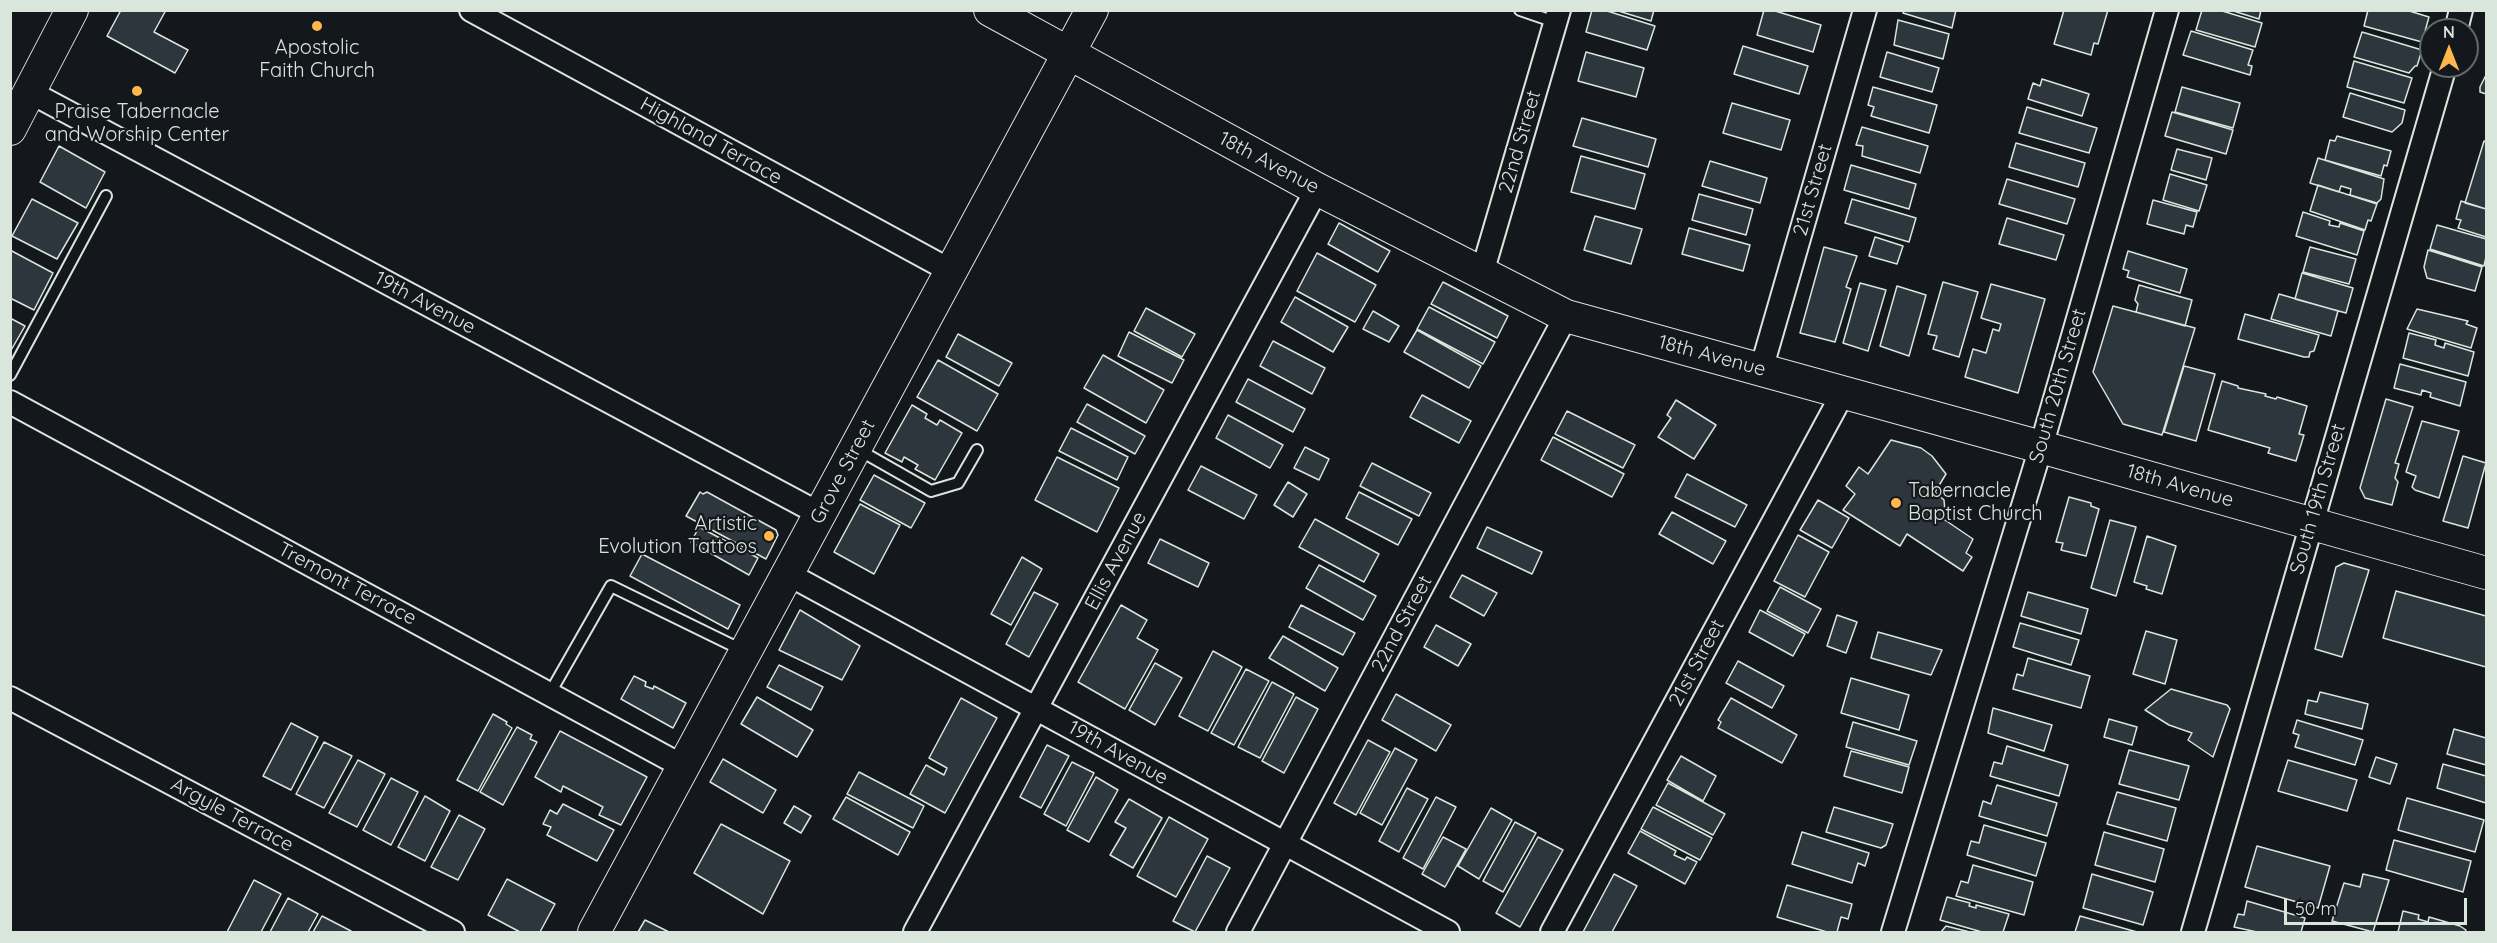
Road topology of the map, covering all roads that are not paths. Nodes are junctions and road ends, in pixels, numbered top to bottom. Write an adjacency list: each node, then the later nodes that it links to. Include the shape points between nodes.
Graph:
1 (72, 10): 11 (main road)
2 (471, 10): 15 (street, Highland Terrace)
3 (990, 10): 9 (main road, 18th Avenue)
4 (1092, 10): 9 (main road, Grove Street)
5 (1520, 10): 8 (lane)
6 (1865, 10): 18 (street, 21st Street)
7 (2167, 10): 22 (street, South 20th Street)
8 (1557, 16): 16 (street, 22nd Street)
9 (1069, 54): 13 (main road, 18th Avenue); 15 (main road, Grove Street)
10 (2441, 78): 26 (street, South 19th Street)
11 (30, 92): 12 (main road); 25 (street, 19th Avenue)
12 (10, 129)
13 (1317, 189): 16 (main road, 18th Avenue); 32 (street, Ellis Avenue)
14 (106, 196): 19 (lane)
15 (951, 272): 23 (main road, Grove Street)
16 (1482, 273): 17 (main road, 18th Avenue)
17 (1566, 316): 18 (main road, 18th Avenue); 34 (street, 22nd Street)
18 (1761, 370): 20 (main road, 18th Avenue)
19 (10, 375)
20 (1843, 393): 22 (main road, 18th Avenue); 40 (street, 21st Street)
21 (10, 402): 30 (street, Tremont Terrace)
22 (2041, 447): 26 (main road, 18th Avenue); 41 (street, South 20th Street)
23 (856, 448): 24 (lane, via 931,491 958,483); 25 (main road, Grove Street)
24 (977, 450)
25 (820, 514): 28 (main road, Grove Street)
26 (2311, 523): 27 (main road, 18th Avenue); 42 (street, South 19th Street)
27 (2487, 573)
28 (788, 574): 29 (main road, Grove Street); 32 (street, 19th Avenue)
29 (746, 652): 30 (lane, via 611,586); 33 (main road, Grove Street)
30 (550, 693): 33 (street, Tremont Terrace)
31 (10, 698): 35 (street, Argyle Terrace)
32 (1036, 709): 34 (street, 19th Avenue); 37 (street, Ellis Avenue)
33 (684, 767): 36 (main road, Grove Street)
34 (1285, 844): 38 (street, 22nd Street); 39 (street, 19th Avenue)
35 (453, 933)
36 (594, 933)
37 (915, 933)
38 (1238, 933)
39 (1448, 933)
40 (1552, 933)
41 (1893, 933)
42 (2193, 933)

